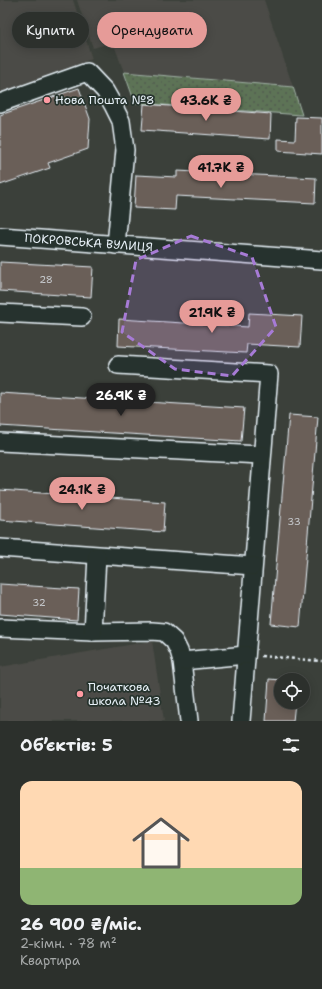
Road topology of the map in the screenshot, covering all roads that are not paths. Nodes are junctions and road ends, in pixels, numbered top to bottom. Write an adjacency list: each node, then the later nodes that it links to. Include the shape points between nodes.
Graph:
1 (0, 103): 3 (street, via 87,72 105,91 121,121 125,150)
2 (0, 236): 3 (street, ПОКРОВСЬКА ВУЛИЦЯ)
3 (116, 245): 4 (street, ПОКРОВСЬКА ВУЛИЦЯ)
4 (322, 260)
5 (0, 313): 6 (street)
6 (82, 317)
7 (118, 365): 9 (street, via 269,374)
8 (0, 442): 9 (street)
9 (262, 455): 12 (street)
10 (0, 548): 11 (street)
11 (97, 556): 12 (street); 14 (street)
12 (254, 566): 15 (street)
13 (0, 628): 14 (street)
14 (93, 632): 16 (street, via 164,632 174,641)
15 (246, 655): 16 (street); 18 (street)
16 (182, 661): 17 (street)
17 (189, 721)
18 (241, 721)

